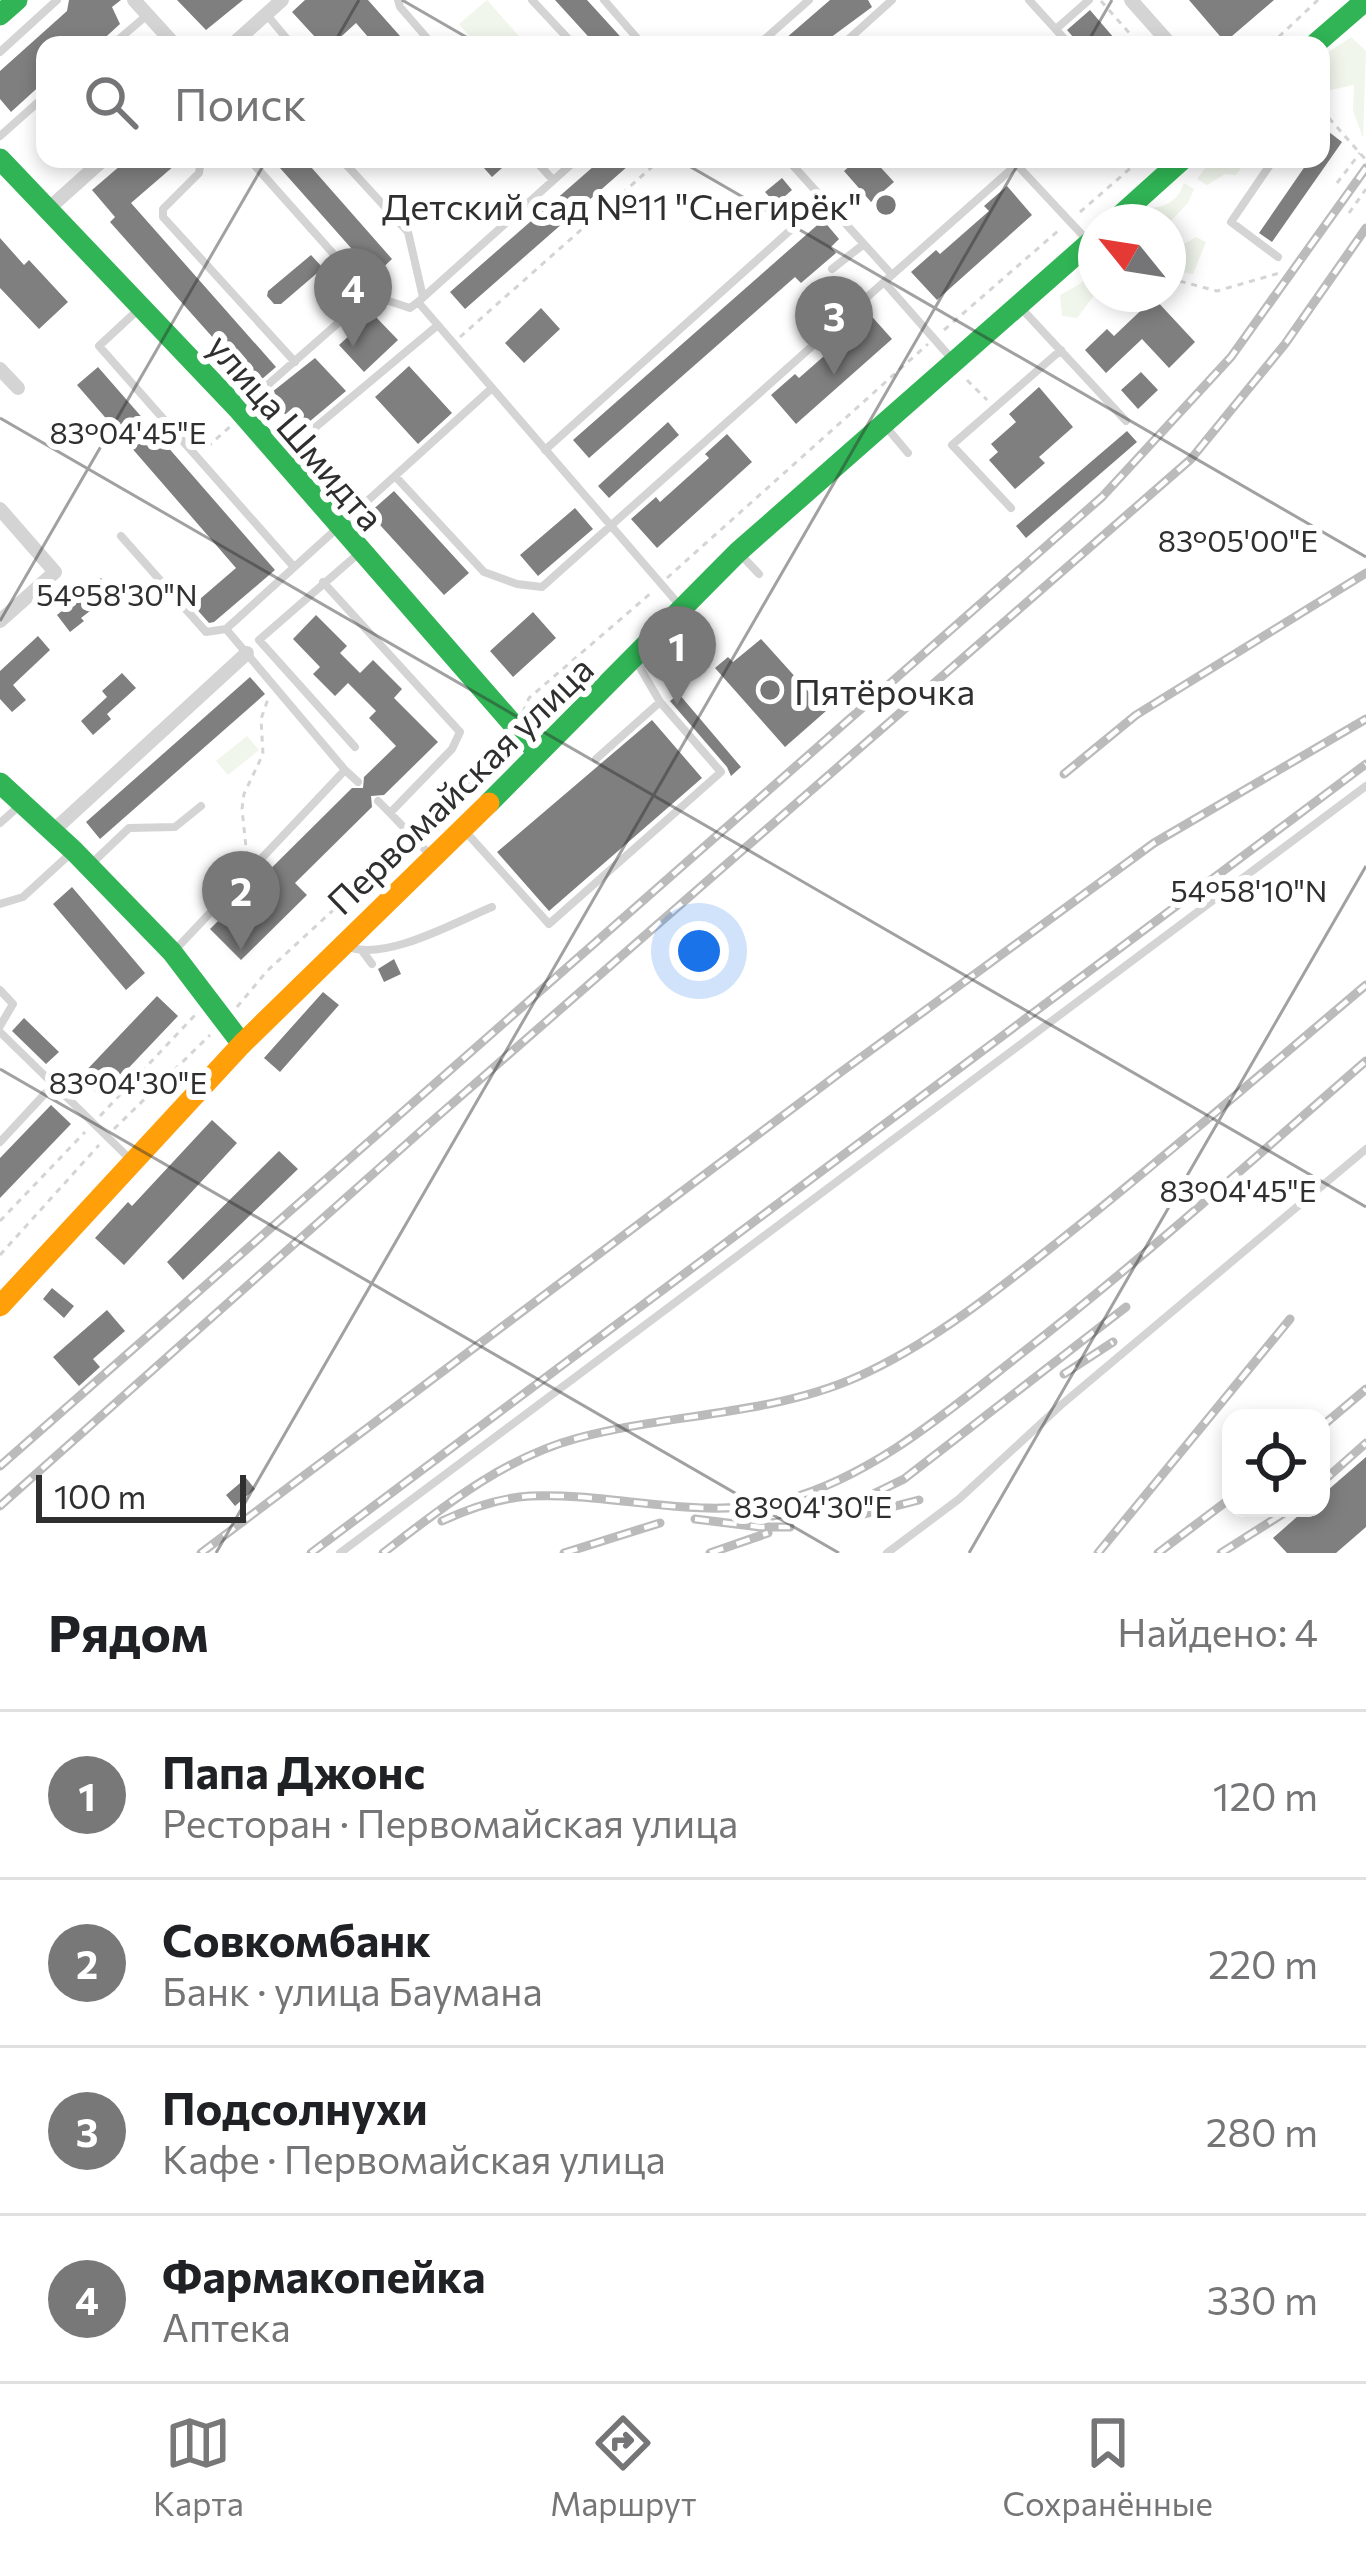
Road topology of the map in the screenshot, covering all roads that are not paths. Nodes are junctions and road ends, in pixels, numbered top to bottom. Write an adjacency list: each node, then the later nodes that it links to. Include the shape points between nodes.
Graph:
1 (17, 0): 14 (main road)
2 (58, 0): 28 (lane)
3 (398, 0): 20 (lane)
4 (532, 0): 21 (lane)
5 (604, 0): 22 (lane)
6 (809, 0): 23 (lane)
7 (892, 0): 24 (lane)
8 (1029, 0): 15 (lane)
9 (1089, 0): 15 (lane)
10 (1131, 0): 26 (street)
11 (1366, 0): 27 (main road)
12 (275, 4): 18 (street); 19 (lane)
13 (141, 5): 16 (lane); 17 (street)
14 (0, 15)
15 (1056, 29): 25 (lane)
16 (119, 36)
17 (167, 36)
18 (241, 36)
19 (288, 36)
20 (425, 36)
21 (566, 36)
22 (635, 36)
23 (768, 36)
24 (852, 36)
25 (1062, 36)
26 (1163, 36)
27 (1324, 36)
28 (0, 52)
29 (36, 103): 30 (lane)
30 (2, 130)
31 (0, 159): 46 (main road, улица Шмидта)
32 (94, 168): 46 (street)
33 (200, 168): 59 (lane, via 164,217)
34 (257, 168): 53 (lane)
35 (349, 168): 54 (lane, via 408,232)
36 (542, 168): 43 (lane)
37 (567, 168): 43 (lane)
38 (795, 168): 44 (lane)
39 (1013, 168): 52 (lane)
40 (1025, 168): 47 (lane)
41 (1174, 168): 45 (main road)
42 (1268, 168): 50 (lane, via 1231,222)
43 (553, 180): 54 (lane)
44 (824, 200): 48 (lane); 67 (lane)
45 (1133, 204)
46 (46, 211): 56 (main road, улица Шмидта)
47 (1078, 228)
48 (864, 244): 51 (lane); 52 (lane)
49 (1078, 252): 55 (main road, Первомайская улица)
50 (1278, 257)
51 (832, 269)
52 (888, 278): 61 (lane); 73 (lane)
53 (370, 295): 54 (lane, via 410,308); 59 (lane)
54 (421, 299): 57 (lane)
55 (1017, 303): 58 (lane); 61 (main road, Первомайская улица)
56 (140, 308): 64 (main road, улица Шмидта); 78 (lane, via 99,346)
57 (437, 325): 63 (lane); 69 (lane)
58 (1061, 350): 65 (lane); 71 (lane, via 952,445)
59 (295, 362): 64 (lane)
60 (0, 369): 62 (street)
61 (960, 370): 66 (main road, Первомайская улица)
62 (18, 388)
63 (493, 388): 67 (lane); 70 (lane)
64 (242, 412): 69 (main road, улица Шмидта)
65 (1126, 421)
66 (882, 422): 68 (lane); 76 (main road, Первомайская улица)
67 (545, 450): 73 (lane)
68 (908, 453)
69 (280, 457): 74 (main road, улица Шмидта)
70 (394, 476): 73 (lane, via 484,572 517,584 542,587); 74 (lane)
71 (1011, 508)
72 (0, 509): 82 (street, via 56,572)
73 (611, 526): 81 (lane)
74 (338, 527): 77 (main road, улица Шмидта); 78 (lane)
75 (121, 536): 83 (lane, via 206,632)
76 (738, 552): 79 (lane); 81 (main road, Первомайская улица)
77 (360, 553): 80 (lane); 88 (main road, улица Шмидта)
78 (294, 567): 83 (lane)
79 (759, 574)
80 (323, 582): 87 (lane, via 260,640); 97 (lane, via 460,732)
81 (683, 609): 85 (main road, Первомайская улица)
82 (0, 621)
83 (226, 629): 84 (lane)
84 (248, 653): 90 (lane); 100 (street)
85 (634, 658): 86 (lane); 88 (main road, Первомайская улица)
86 (660, 702): 89 (lane); 99 (lane, via 722,772 549,924)
87 (355, 747)
88 (538, 753): 99 (main road, Первомайская улица)
89 (596, 759)
90 (345, 770): 91 (lane); 106 (lane)
91 (358, 782)
92 (0, 783): 95 (main road)
93 (1366, 786): 116 (lane)
94 (378, 801): 97 (lane)
95 (20, 805): 98 (lane); 100 (main road)
96 (201, 806): 102 (lane, via 176,827 129,828)
97 (390, 812): 101 (lane)
98 (0, 823)
99 (464, 829): 101 (main road, Первомайская улица)
100 (53, 831): 102 (main road)
101 (432, 857): 105 (main road, Первомайская улица)
102 (82, 859): 103 (lane); 106 (main road)
103 (0, 904)
104 (492, 907): 105 (lane, via 390,948)
105 (353, 948): 107 (lane); 110 (main road, Первомайская улица)
106 (172, 952): 110 (main road)
107 (371, 964)
108 (0, 989): 109 (lane, via 13,1004)
109 (0, 1029): 111 (lane)
110 (242, 1043): 114 (main road, Первомайская улица)
111 (53, 1085): 112 (lane); 114 (lane)
112 (0, 1142)
113 (1366, 1149): 117 (lane)
114 (133, 1162): 115 (main road, Первомайская улица)
115 (0, 1306)
116 (340, 1553)
117 (887, 1553)

